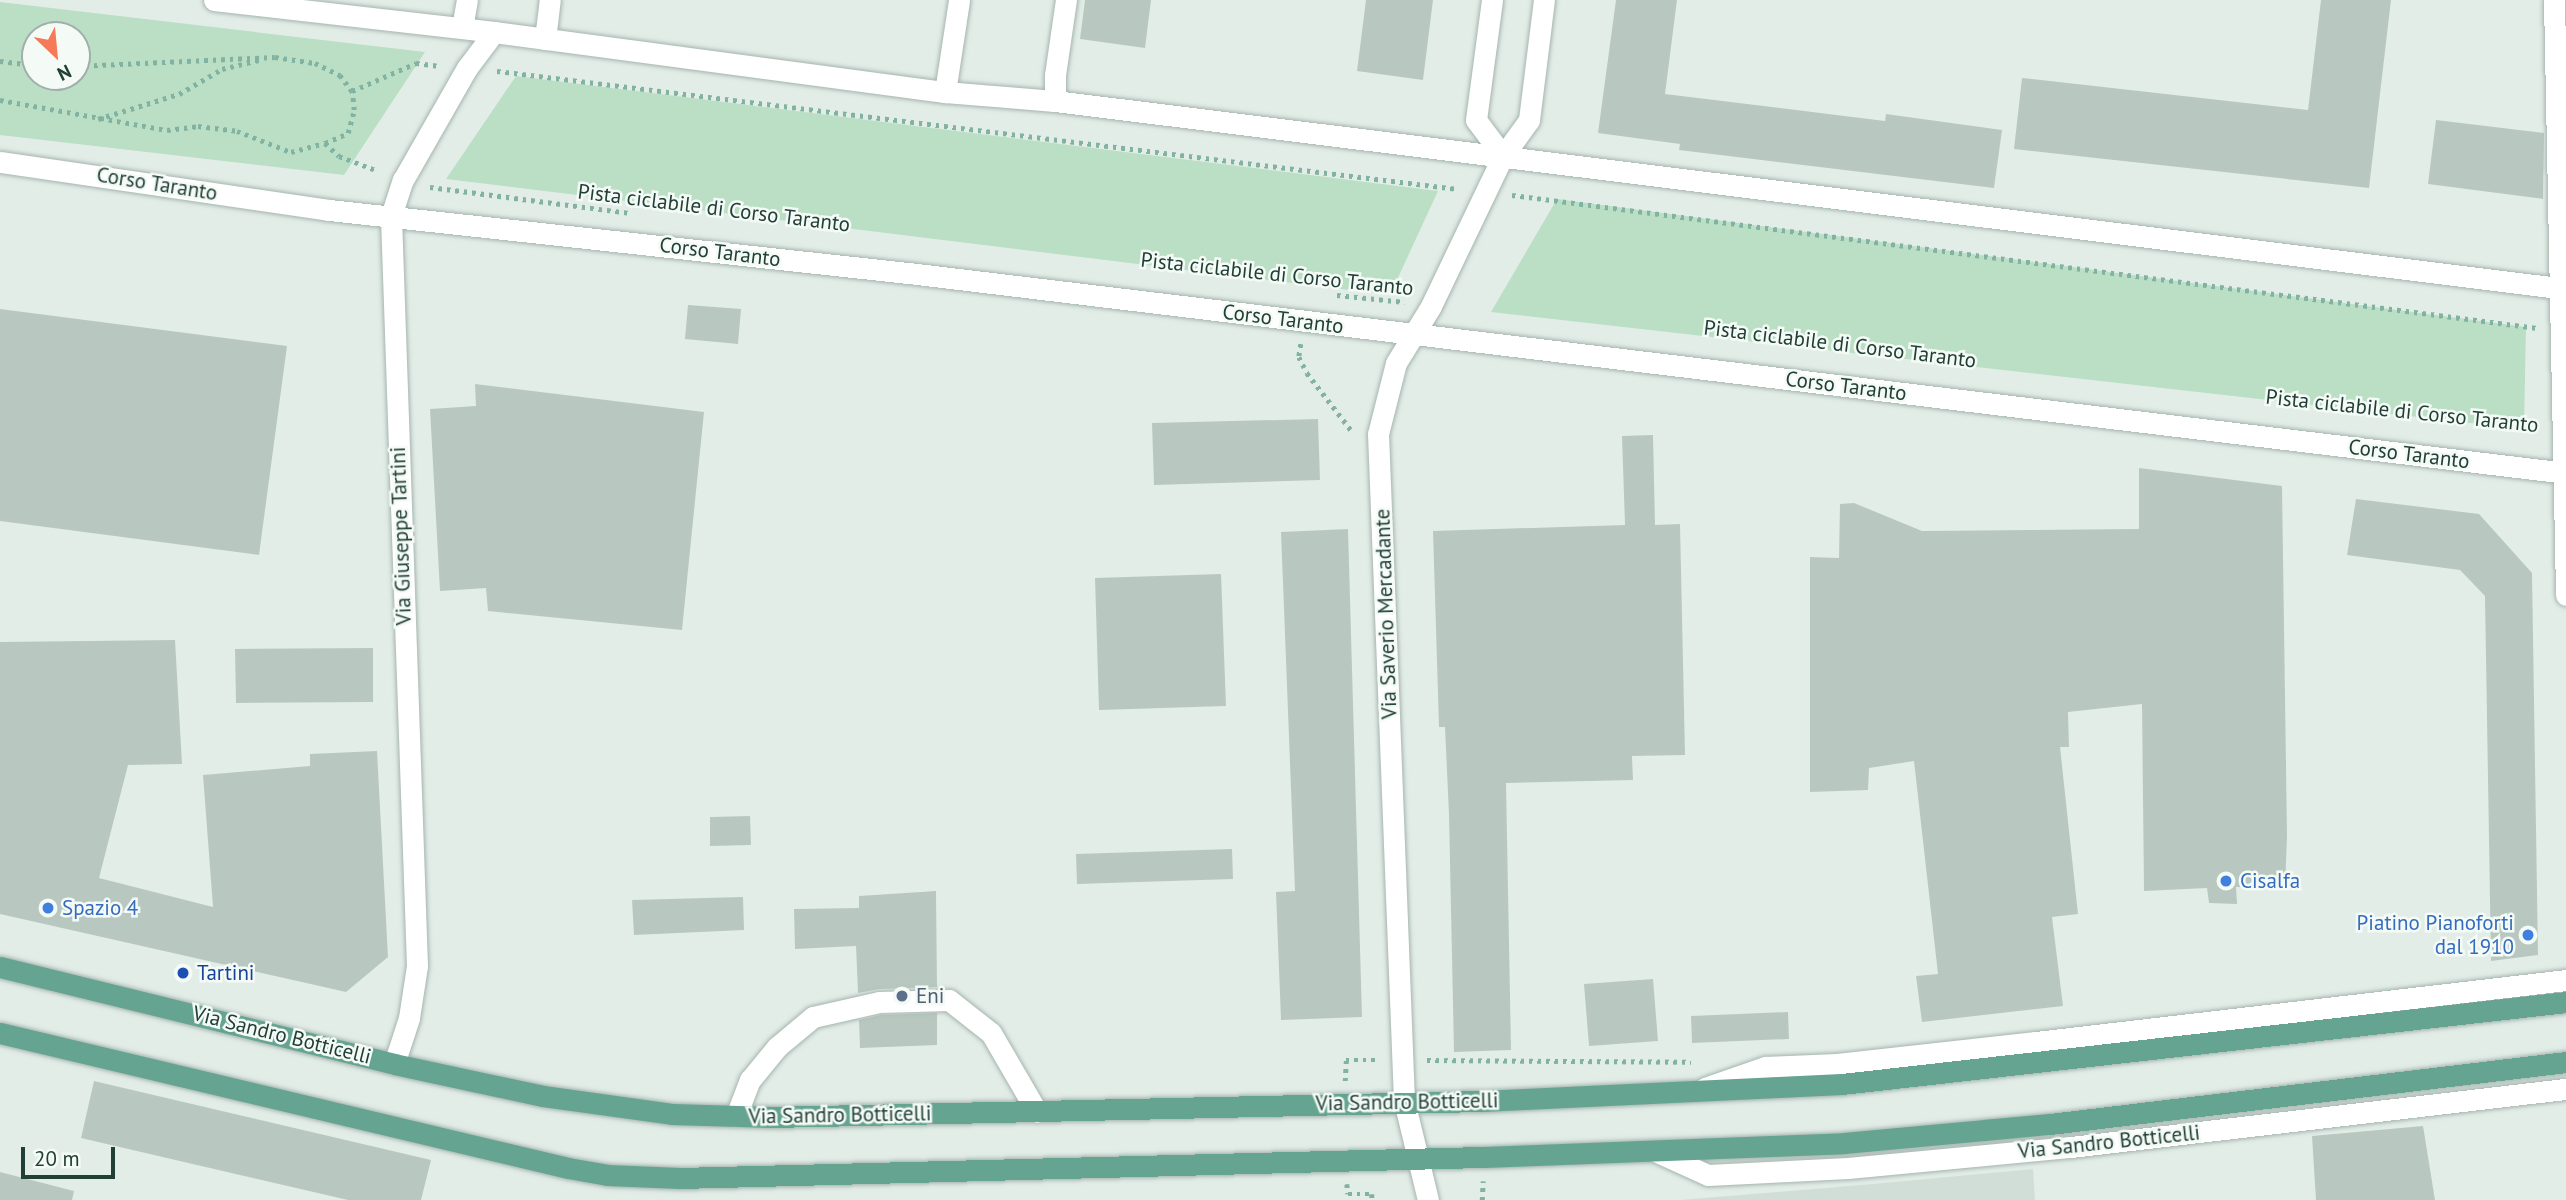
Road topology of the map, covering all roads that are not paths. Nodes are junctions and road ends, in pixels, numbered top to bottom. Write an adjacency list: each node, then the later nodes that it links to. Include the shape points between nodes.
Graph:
1 (214, 0): 9 (street)
2 (467, 0): 9 (street)
3 (550, 0): 11 (street)
4 (959, 0): 12 (street)
5 (1066, 0): 13 (street)
6 (1492, 0): 14 (street, via 1476,120)
7 (1544, 0): 14 (street, Via Saverio Mercadante, via 1530,120)
8 (2554, 0): 17 (street)
9 (462, 28): 10 (street)
10 (494, 32): 11 (street); 16 (street, Via Giuseppe Tartini, via 467,68 404,180)
11 (545, 39): 12 (street)
12 (945, 92): 13 (street)
13 (1055, 101): 14 (street)
14 (1503, 156): 17 (street); 18 (street, Via Saverio Mercadante, via 1431,306)
15 (0, 162): 16 (street, Corso Taranto)
16 (391, 216): 18 (street, Corso Taranto); 26 (street, Via Giuseppe Tartini, via 417,966 409,1018)
17 (2562, 288): 19 (street)
18 (1412, 334): 19 (street, Corso Taranto); 29 (street, Via Saverio Mercadante, via 1396,363 1378,434)
19 (2564, 473): 20 (street)
20 (2566, 595)
21 (0, 967): 26 (main road, Via Sandro Botticelli)
22 (2566, 980): 28 (street, Via Sandro Botticelli, via 1996,1046 1765,1067)
23 (2566, 1002): 28 (main road, Via Sandro Botticelli, via 1842,1084)
24 (0, 1032): 33 (main road, Via Sandro Botticelli, via 607,1175 680,1178)
25 (2566, 1062): 32 (main road, Via Sandro Botticelli, via 2036,1125 1844,1143)
26 (394, 1064): 31 (main road, Via Sandro Botticelli, via 607,1107)
27 (2566, 1088): 32 (street, Via Sandro Botticelli, via 2071,1147 1848,1168 1708,1175)
28 (1697, 1091): 29 (main road, Via Sandro Botticelli)
29 (1404, 1101): 30 (main road, Via Sandro Botticelli); 33 (street, Via Saverio Mercadante)
30 (1037, 1112): 31 (main road, Via Sandro Botticelli); 31 (street, via 991,1033 949,1000 880,1002 813,1017 777,1047 750,1080)
31 (736, 1116)
32 (1655, 1151): 33 (main road, Via Sandro Botticelli)
33 (1419, 1158): 34 (street, Via Saverio Mercadante)
34 (1428, 1200)

